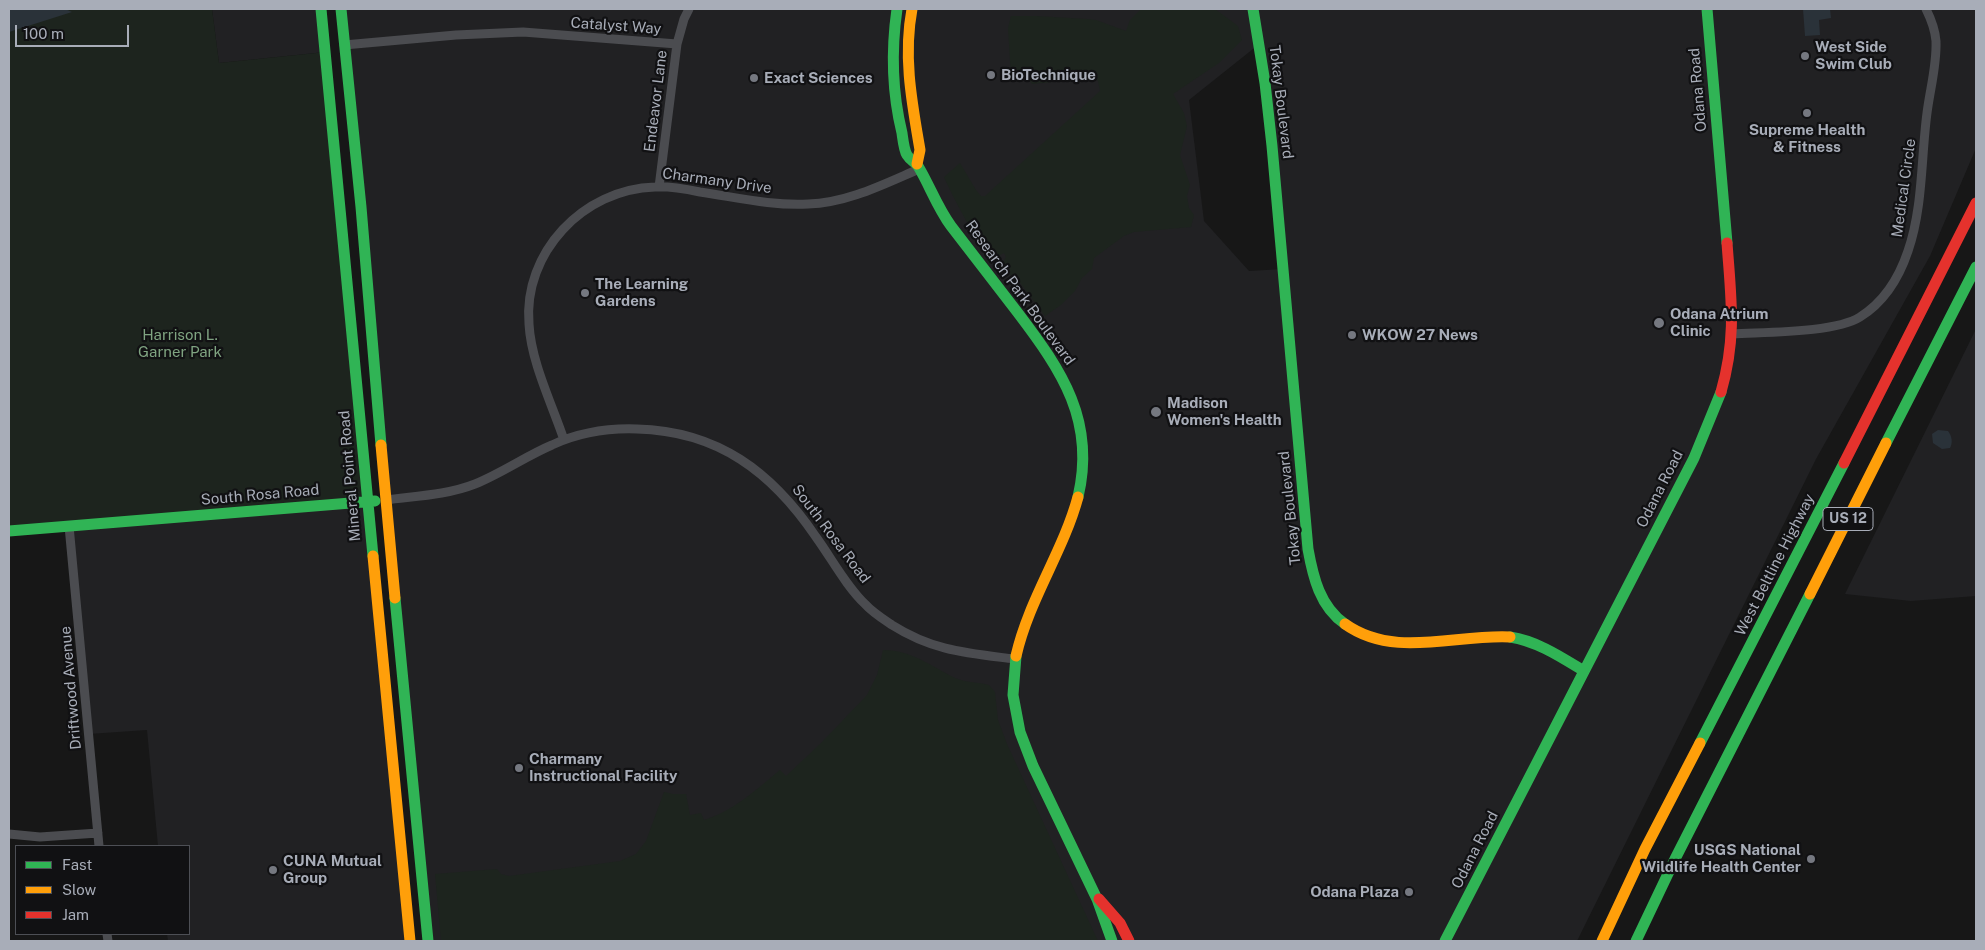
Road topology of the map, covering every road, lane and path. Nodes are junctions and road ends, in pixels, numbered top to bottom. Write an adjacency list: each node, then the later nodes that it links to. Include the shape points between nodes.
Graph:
1 (321, 9): 24 (main road, Mineral Point Road)
2 (340, 9): 12 (main road)
3 (681, 9): 10 (street)
4 (689, 9): 10 (street, Endeavor Lane)
5 (898, 9): 13 (main road, Research Park Boulevard, via 892,52 895,104 907,155)
6 (912, 9): 13 (main road, Research Park Boulevard, via 909,65 920,150)
7 (1252, 9): 28 (main road, Tokay Boulevard, via 1272,146 1308,549 1311,573 1320,598 1335,617 1358,634 1387,642 1515,638 1549,651)
8 (1707, 9): 20 (main road, Odana Road)
9 (1926, 9): 20 (street, Medical Circle, via 1934,29 1935,64 1916,220 1908,252 1893,284 1878,304 1858,318 1835,326)
10 (684, 20): 11 (street, Endeavor Lane)
11 (677, 44): 12 (street, Catalyst Way, via 514,32); 14 (street, Endeavor Lane)
12 (344, 45): 23 (main road)
13 (918, 167): 14 (street, Charmany Drive, via 851,196 810,204 777,204); 27 (main road, Research Park Boulevard, via 950,224 1061,372 1080,419 1083,453 1078,495 1024,621)
14 (659, 187): 22 (street, Charmany Drive, via 615,194 581,213 555,238 536,274 529,298 530,337)
15 (1976, 190): 19 (main road)
16 (1976, 203): 19 (main road, West Beltline Highway / US 12)
17 (1976, 267): 21 (main road, US 12)
18 (1976, 276): 21 (main road)
19 (1921, 312): 38 (main road, West Beltline Highway / US 12, via 1645,848)
20 (1733, 334): 28 (main road, Odana Road, via 1728,371 1708,429)
21 (1943, 335): 39 (main road, US 12)
22 (564, 440): 23 (street, South Rosa Road, via 461,489); 27 (street, South Rosa Road, via 598,432 638,429 683,434 717,446 752,466 780,491 865,604 885,620 933,646)
23 (386, 500): 24 (main road, South Rosa Road); 34 (main road)
24 (367, 501): 25 (main road, South Rosa Road); 33 (main road, Mineral Point Road)
25 (69, 526): 26 (main road, South Rosa Road); 29 (street, Driftwood Avenue)
26 (9, 532)
27 (1014, 659): 32 (main road, Research Park Boulevard, via 1012,695 1022,742)
28 (1584, 671): 37 (main road, Odana Road)
29 (98, 833): 30 (street, via 40,837); 31 (street, Driftwood Avenue)
30 (9, 834)
31 (99, 845)
32 (1095, 895): 35 (main road, Research Park Boulevard); 36 (main road, Research Park Boulevard, via 1120,923)
33 (410, 941)
34 (428, 941)
35 (1112, 941)
36 (1129, 941)
37 (1445, 941)
38 (1602, 941)
39 (1636, 941)

